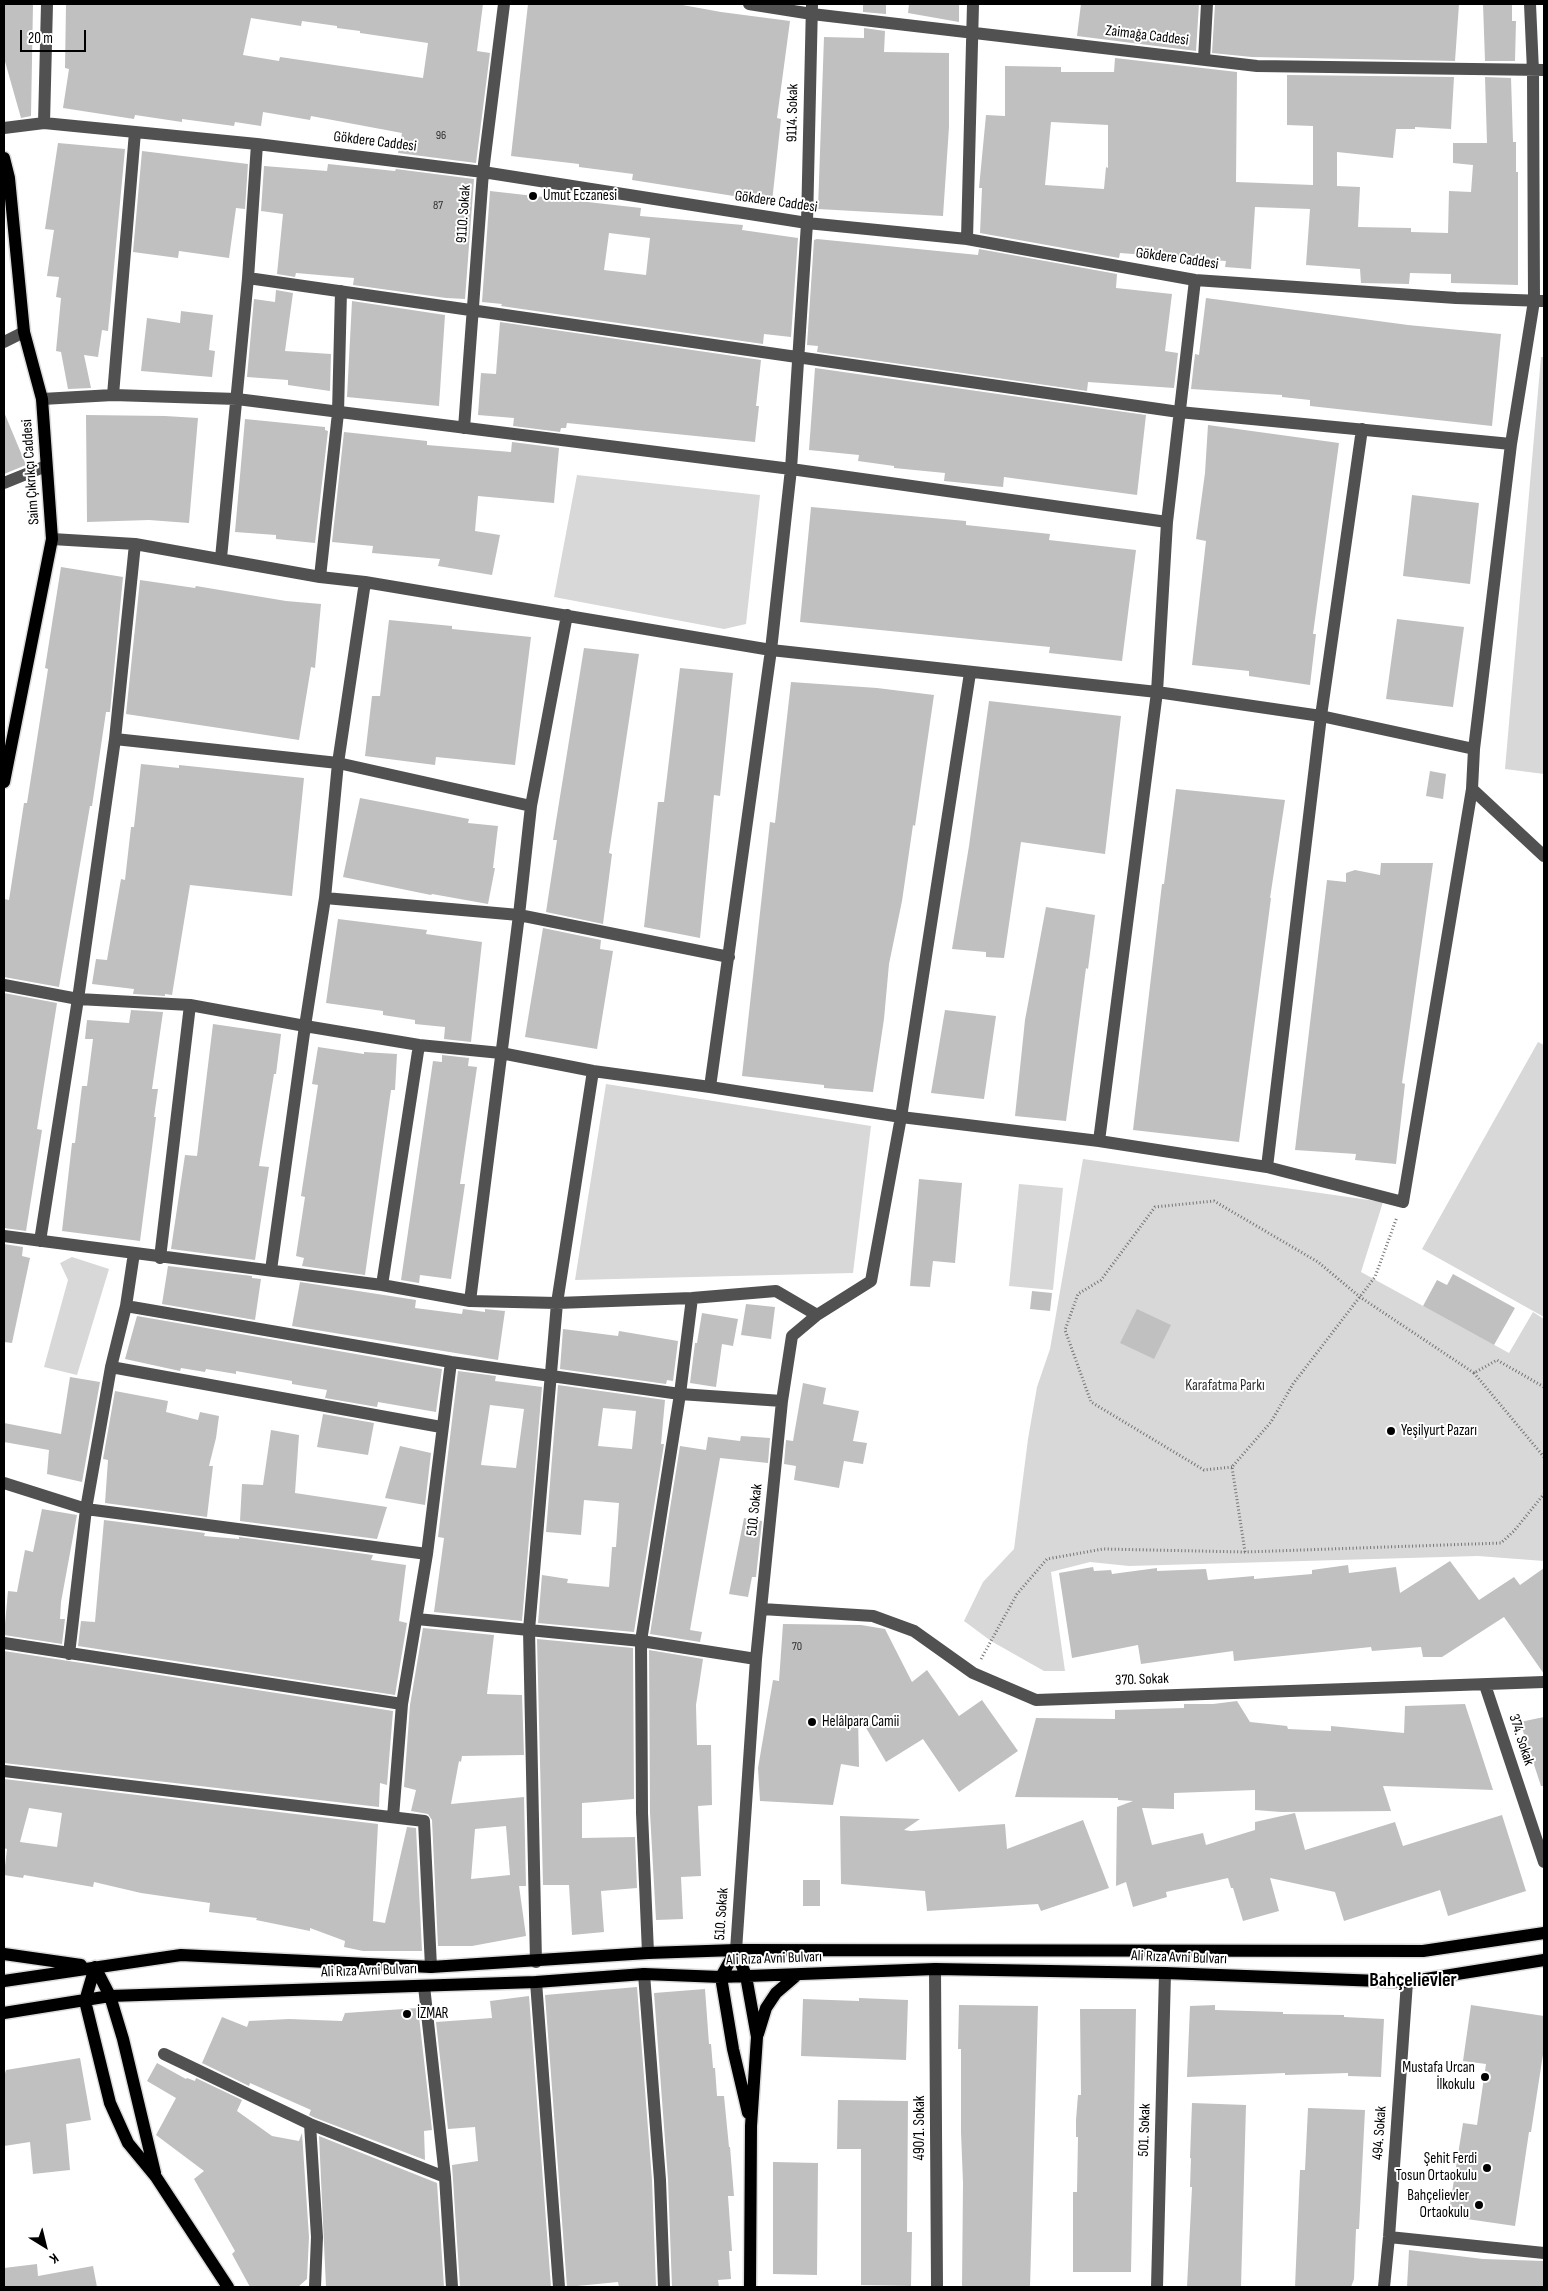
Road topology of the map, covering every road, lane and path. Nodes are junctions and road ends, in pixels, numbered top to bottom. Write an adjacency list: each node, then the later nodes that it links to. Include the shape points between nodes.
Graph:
1 (47, 4): 11 (street)
2 (504, 4): 16 (street, 9110. Sokak)
3 (749, 4): 7 (street, Zaimağa Caddesi)
4 (973, 4): 8 (street)
5 (1207, 4): 9 (street)
6 (1530, 4): 10 (street)
7 (812, 9): 8 (street, Zaimağa Caddesi); 18 (street, 9114. Sokak)
8 (973, 31): 9 (street, Zaimağa Caddesi); 19 (street)
9 (1204, 59): 10 (street, Zaimağa Caddesi, via 1257,66)
10 (1539, 71): 23 (street)
11 (44, 124): 12 (street, Gökdere Caddesi); 13 (street, Gökdere Caddesi)
12 (4, 128)
13 (135, 132): 14 (street, Gökdere Caddesi); 28 (street)
14 (257, 144): 16 (street, Gökdere Caddesi); 20 (street)
15 (4, 158): 17 (main road, Saim Çıkrıkçı Caddesi)
16 (484, 172): 18 (street, Gökdere Caddesi); 24 (street, 9110. Sokak)
17 (6, 180): 25 (main road, Saim Çıkrıkçı Caddesi)
18 (807, 223): 19 (street, Gökdere Caddesi); 27 (street, 9114. Sokak)
19 (967, 239): 21 (street, Gökdere Caddesi)
20 (248, 278): 22 (street); 30 (street)
21 (1195, 280): 23 (street, Gökdere Caddesi); 31 (street)
22 (341, 291): 24 (street); 32 (street)
23 (1539, 301): 35 (street)
24 (473, 310): 27 (street); 33 (street, 9110. Sokak)
25 (24, 332): 26 (street); 29 (main road, Saim Çıkrıkçı Caddesi)
26 (4, 342)
27 (799, 356): 31 (street); 37 (street, 9114. Sokak)
28 (113, 395): 29 (street); 30 (street)
29 (42, 399): 36 (main road, Saim Çıkrıkçı Caddesi)
30 (237, 399): 32 (street); 42 (street)
31 (1178, 412): 34 (street); 39 (street)
32 (338, 413): 33 (street); 43 (street)
33 (464, 428): 37 (street)
34 (1362, 429): 35 (street); 49 (street)
35 (1511, 444): 51 (street)
36 (46, 466): 38 (street); 40 (main road, Saim Çıkrıkçı Caddesi)
37 (791, 470): 39 (street); 46 (street, 9114. Sokak)
38 (4, 483)
39 (1167, 522): 48 (street)
40 (52, 539): 41 (street); 53 (main road, Saim Çıkrıkçı Caddesi)
41 (135, 544): 42 (street); 50 (street)
42 (221, 558): 43 (street)
43 (320, 577): 44 (street)
44 (365, 582): 45 (street); 52 (street)
45 (567, 615): 46 (street); 55 (street)
46 (771, 650): 47 (street); 59 (street, 9114. Sokak)
47 (970, 673): 48 (street); 68 (street, 510. Sokak)
48 (1157, 692): 49 (street); 69 (street)
49 (1321, 716): 51 (street); 70 (street)
50 (116, 739): 52 (street); 61 (street)
51 (1474, 749): 54 (street)
52 (338, 763): 55 (street); 57 (street)
53 (4, 782)
54 (1472, 788): 56 (street); 71 (street)
55 (531, 806): 58 (street)
56 (1544, 856)
57 (326, 898): 58 (street); 63 (street)
58 (519, 915): 59 (street); 65 (street)
59 (729, 956): 67 (street, 9114. Sokak)
60 (4, 985): 61 (street)
61 (78, 999): 62 (street); 73 (street)
62 (190, 1004): 63 (street); 75 (street)
63 (305, 1026): 64 (street); 76 (street)
64 (419, 1045): 65 (street); 77 (street)
65 (501, 1053): 66 (street); 80 (street)
66 (593, 1071): 67 (street); 81 (street)
67 (710, 1087): 68 (street)
68 (901, 1117): 69 (street); 83 (street, 510. Sokak, via 872,1281)
69 (1099, 1142): 70 (street)
70 (1267, 1167): 71 (street)
71 (1403, 1202): 79 (path, via 1375,1277)
72 (4, 1236): 73 (street)
73 (40, 1241): 74 (street)
74 (134, 1253): 75 (street); 82 (street)
75 (160, 1258): 76 (street)
76 (270, 1270): 77 (street)
77 (382, 1285): 80 (street)
78 (692, 1298): 81 (street); 83 (street, via 776,1291); 89 (street)
79 (1360, 1298): 86 (path); 93 (path, via 1293,1384 1271,1422); 93 (path, via 1318,1262 1214,1201 1154,1207 1101,1280 1078,1294 1064,1330 1091,1402 1204,1470)
80 (470, 1301): 81 (street)
81 (557, 1303): 87 (street)
82 (126, 1306): 84 (street); 85 (street)
83 (817, 1315): 90 (street, 510. Sokak, via 792,1336)
84 (451, 1362): 87 (street); 91 (street)
85 (111, 1366): 91 (street); 96 (street)
86 (1474, 1373): 88 (path, via 1497,1360); 92 (path)
87 (550, 1375): 89 (street); 101 (street)
88 (1544, 1387)
89 (680, 1394): 90 (street); 102 (street)
90 (782, 1401): 99 (street, 510. Sokak)
91 (441, 1427): 98 (street)
92 (1544, 1457)
93 (1232, 1467): 97 (path)
94 (4, 1483): 96 (street)
95 (1544, 1494): 97 (path, via 1501,1543)
96 (86, 1509): 98 (street); 104 (street)
97 (1245, 1552): 106 (path, via 1103,1549 1047,1559 1018,1594)
98 (427, 1554): 100 (street)
99 (762, 1609): 105 (street, 510. Sokak); 106 (street, 370. Sokak, via 873,1616 914,1631)
100 (416, 1619): 101 (street); 109 (street)
101 (529, 1630): 102 (street); 118 (street)
102 (641, 1641): 105 (street); 115 (street, via 642,1813)
103 (4, 1643): 104 (street)
104 (68, 1654): 109 (street)
105 (756, 1659): 114 (street, 510. Sokak)
106 (973, 1673): 108 (street, 370. Sokak, via 1036,1700)
107 (1544, 1682): 108 (street, 370. Sokak)
108 (1485, 1685): 112 (street, 374. Sokak)
109 (402, 1704): 111 (street)
110 (4, 1770): 111 (street)
111 (393, 1817): 120 (street, via 424,1821)
112 (1544, 1862)
113 (1544, 1933): 114 (main road, Ali Rıza Avni Bulvarı, via 1422,1950)
114 (736, 1950): 115 (main road, Ali Rıza Avni Bulvarı); 125 (main road); 126 (main road)
115 (648, 1953): 118 (main road, Ali Rıza Avni Bulvarı)
116 (4, 1954): 119 (main road)
117 (1544, 1960): 129 (main road, Ali Rıza Avni Bulvarı)
118 (536, 1962): 120 (main road, Ali Rıza Avni Bulvarı)
119 (96, 1967): 120 (main road, Ali Rıza Avni Bulvarı, via 180,1955); 127 (main road, Ali Rıza Avni Bulvarı); 131 (main road); 132 (main road)
120 (431, 1968)
121 (935, 1969): 122 (main road, Ali Rıza Avni Bulvarı); 124 (main road, Ali Rıza Avni Bulvarı); 148 (street, 490/1. Sokak)
122 (1165, 1973): 129 (main road, Ali Rıza Avni Bulvarı); 149 (street, 501. Sokak)
123 (644, 1974): 126 (main road, Ali Rıza Avni Bulvarı); 128 (main road, Ali Rıza Avni Bulvarı); 146 (street, via 660,2180)
124 (797, 1975): 125 (main road, Ali Rıza Avni Bulvarı); 134 (main road, via 776,1993 766,2008)
125 (746, 1976): 126 (main road, Ali Rıza Avni Bulvarı); 134 (main road)
126 (721, 1977): 137 (main road)
127 (4, 1981)
128 (536, 1982): 130 (main road, Ali Rıza Avni Bulvarı); 145 (street)
129 (1408, 1982): 140 (street, 494. Sokak)
130 (424, 1986): 131 (main road, Ali Rıza Avni Bulvarı); 139 (street)
131 (110, 1996): 132 (main road, Ali Rıza Avni Bulvarı); 138 (main road)
132 (85, 2001): 133 (main road, Ali Rıza Avni Bulvarı); 138 (main road, via 110,2103 128,2143)
133 (4, 2013)
134 (757, 2037): 137 (main road)
135 (164, 2054): 136 (street)
136 (310, 2124): 139 (street); 143 (street, via 317,2236)
137 (751, 2126): 147 (main road)
138 (156, 2177): 142 (main road)
139 (445, 2178): 144 (street)
140 (1389, 2237): 141 (street); 150 (street, 494. Sokak)
141 (1544, 2253)
142 (228, 2287)
143 (315, 2287)
144 (452, 2287)
145 (558, 2287)
146 (664, 2287)
147 (750, 2287)
148 (937, 2287)
149 (1157, 2287)
150 (1384, 2287)

